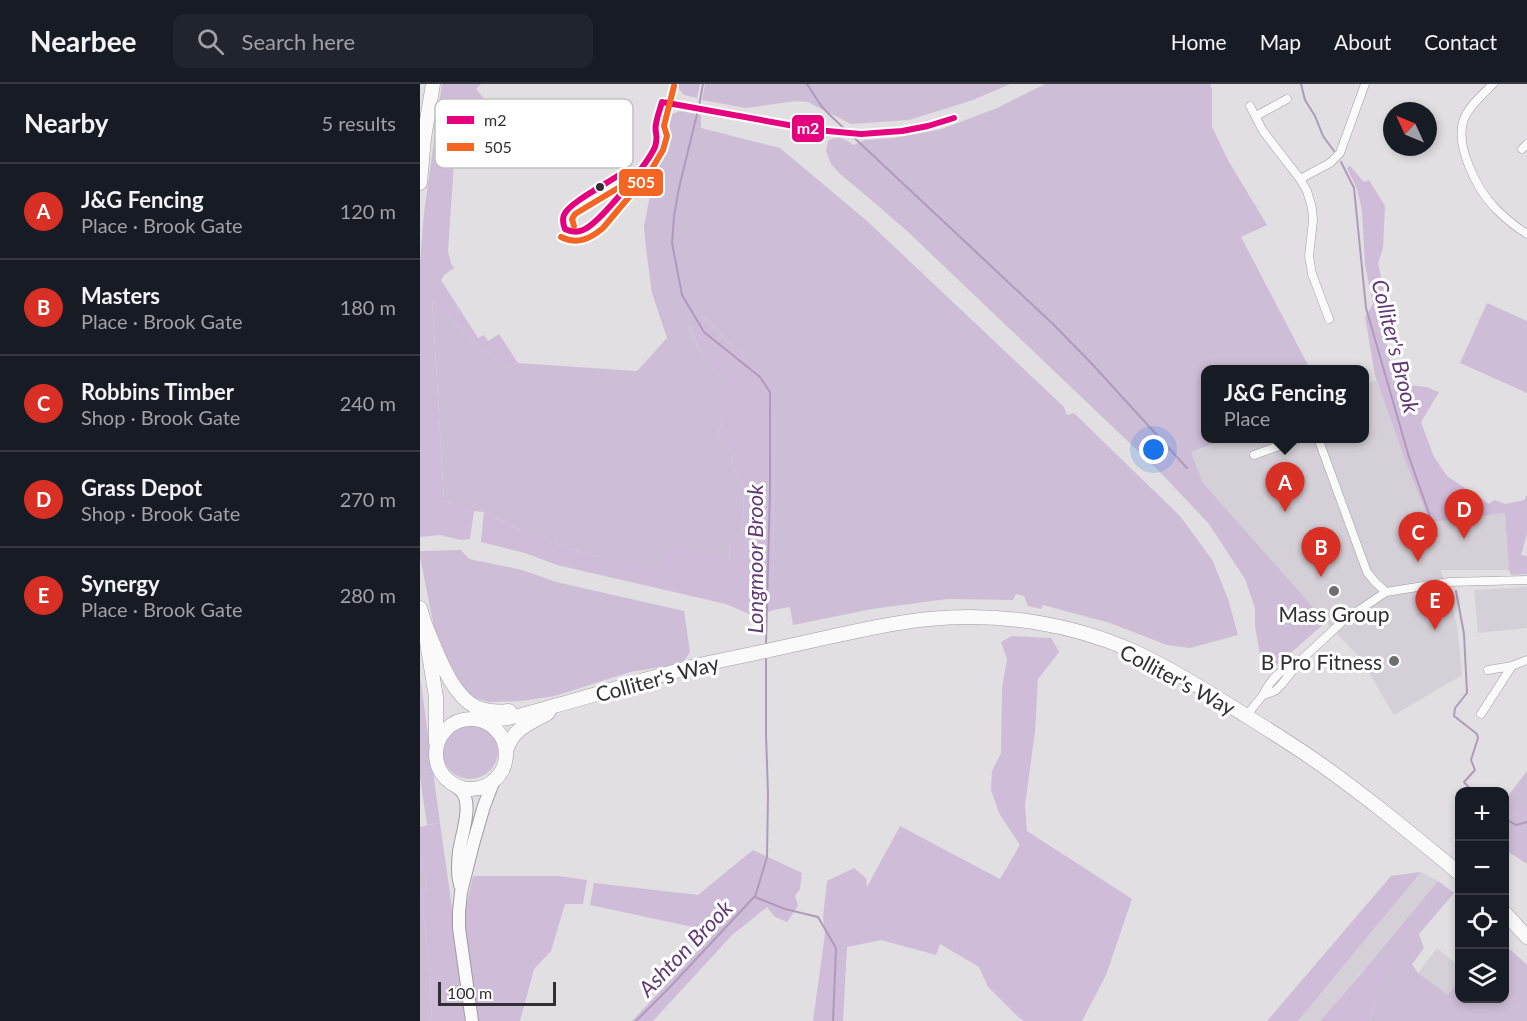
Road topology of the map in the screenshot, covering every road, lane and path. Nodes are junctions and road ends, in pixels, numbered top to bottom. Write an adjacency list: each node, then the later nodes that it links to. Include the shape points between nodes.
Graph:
1 (433, 84): 8 (highway)
2 (1365, 84): 7 (street, via 1340,153)
3 (1493, 84): 9 (street, via 1464,117 1463,146 1470,167 1495,208)
4 (1287, 99): 6 (street)
5 (1250, 106): 6 (street)
6 (1256, 116): 7 (street)
7 (1300, 179): 10 (street, via 1312,208 1312,274)
8 (420, 183)
9 (1527, 234)
10 (1329, 319)
11 (1287, 443): 13 (street)
12 (1320, 443): 15 (street, via 1367,572)
13 (1254, 455)
14 (1527, 580): 15 (street, via 1449,582)
15 (1386, 592): 23 (street, via 1342,621)
16 (420, 608): 17 (highway)
17 (425, 624): 21 (highway, via 456,688 480,709 524,710); 24 (highway, via 450,693); 25 (highway, via 436,697)
18 (1527, 660): 19 (street)
19 (1512, 666): 20 (street); 22 (street)
20 (1488, 670)
21 (569, 702): 23 (highway, Colliter's Way, via 653,676 885,625 990,618 1040,623 1130,650); 24 (highway, Colliter's Way, via 514,717); 26 (highway, Colliter's Way, via 521,728 509,740)
22 (1481, 714)
23 (1246, 716): 29 (highway, Colliter's Way, via 1318,762)
24 (475, 719): 25 (highway, via 458,720 441,734); 26 (highway, via 498,731)
25 (436, 744): 27 (highway, via 436,764)
26 (506, 751): 28 (highway, via 501,772)
27 (447, 780): 28 (highway, via 471,789); 30 (main road, via 466,800 459,853)
28 (494, 780): 30 (main road)
29 (1455, 870)
30 (461, 892): 33 (main road, via 459,928)
31 (1509, 917): 32 (highway)
32 (1527, 937)
33 (472, 1021)

